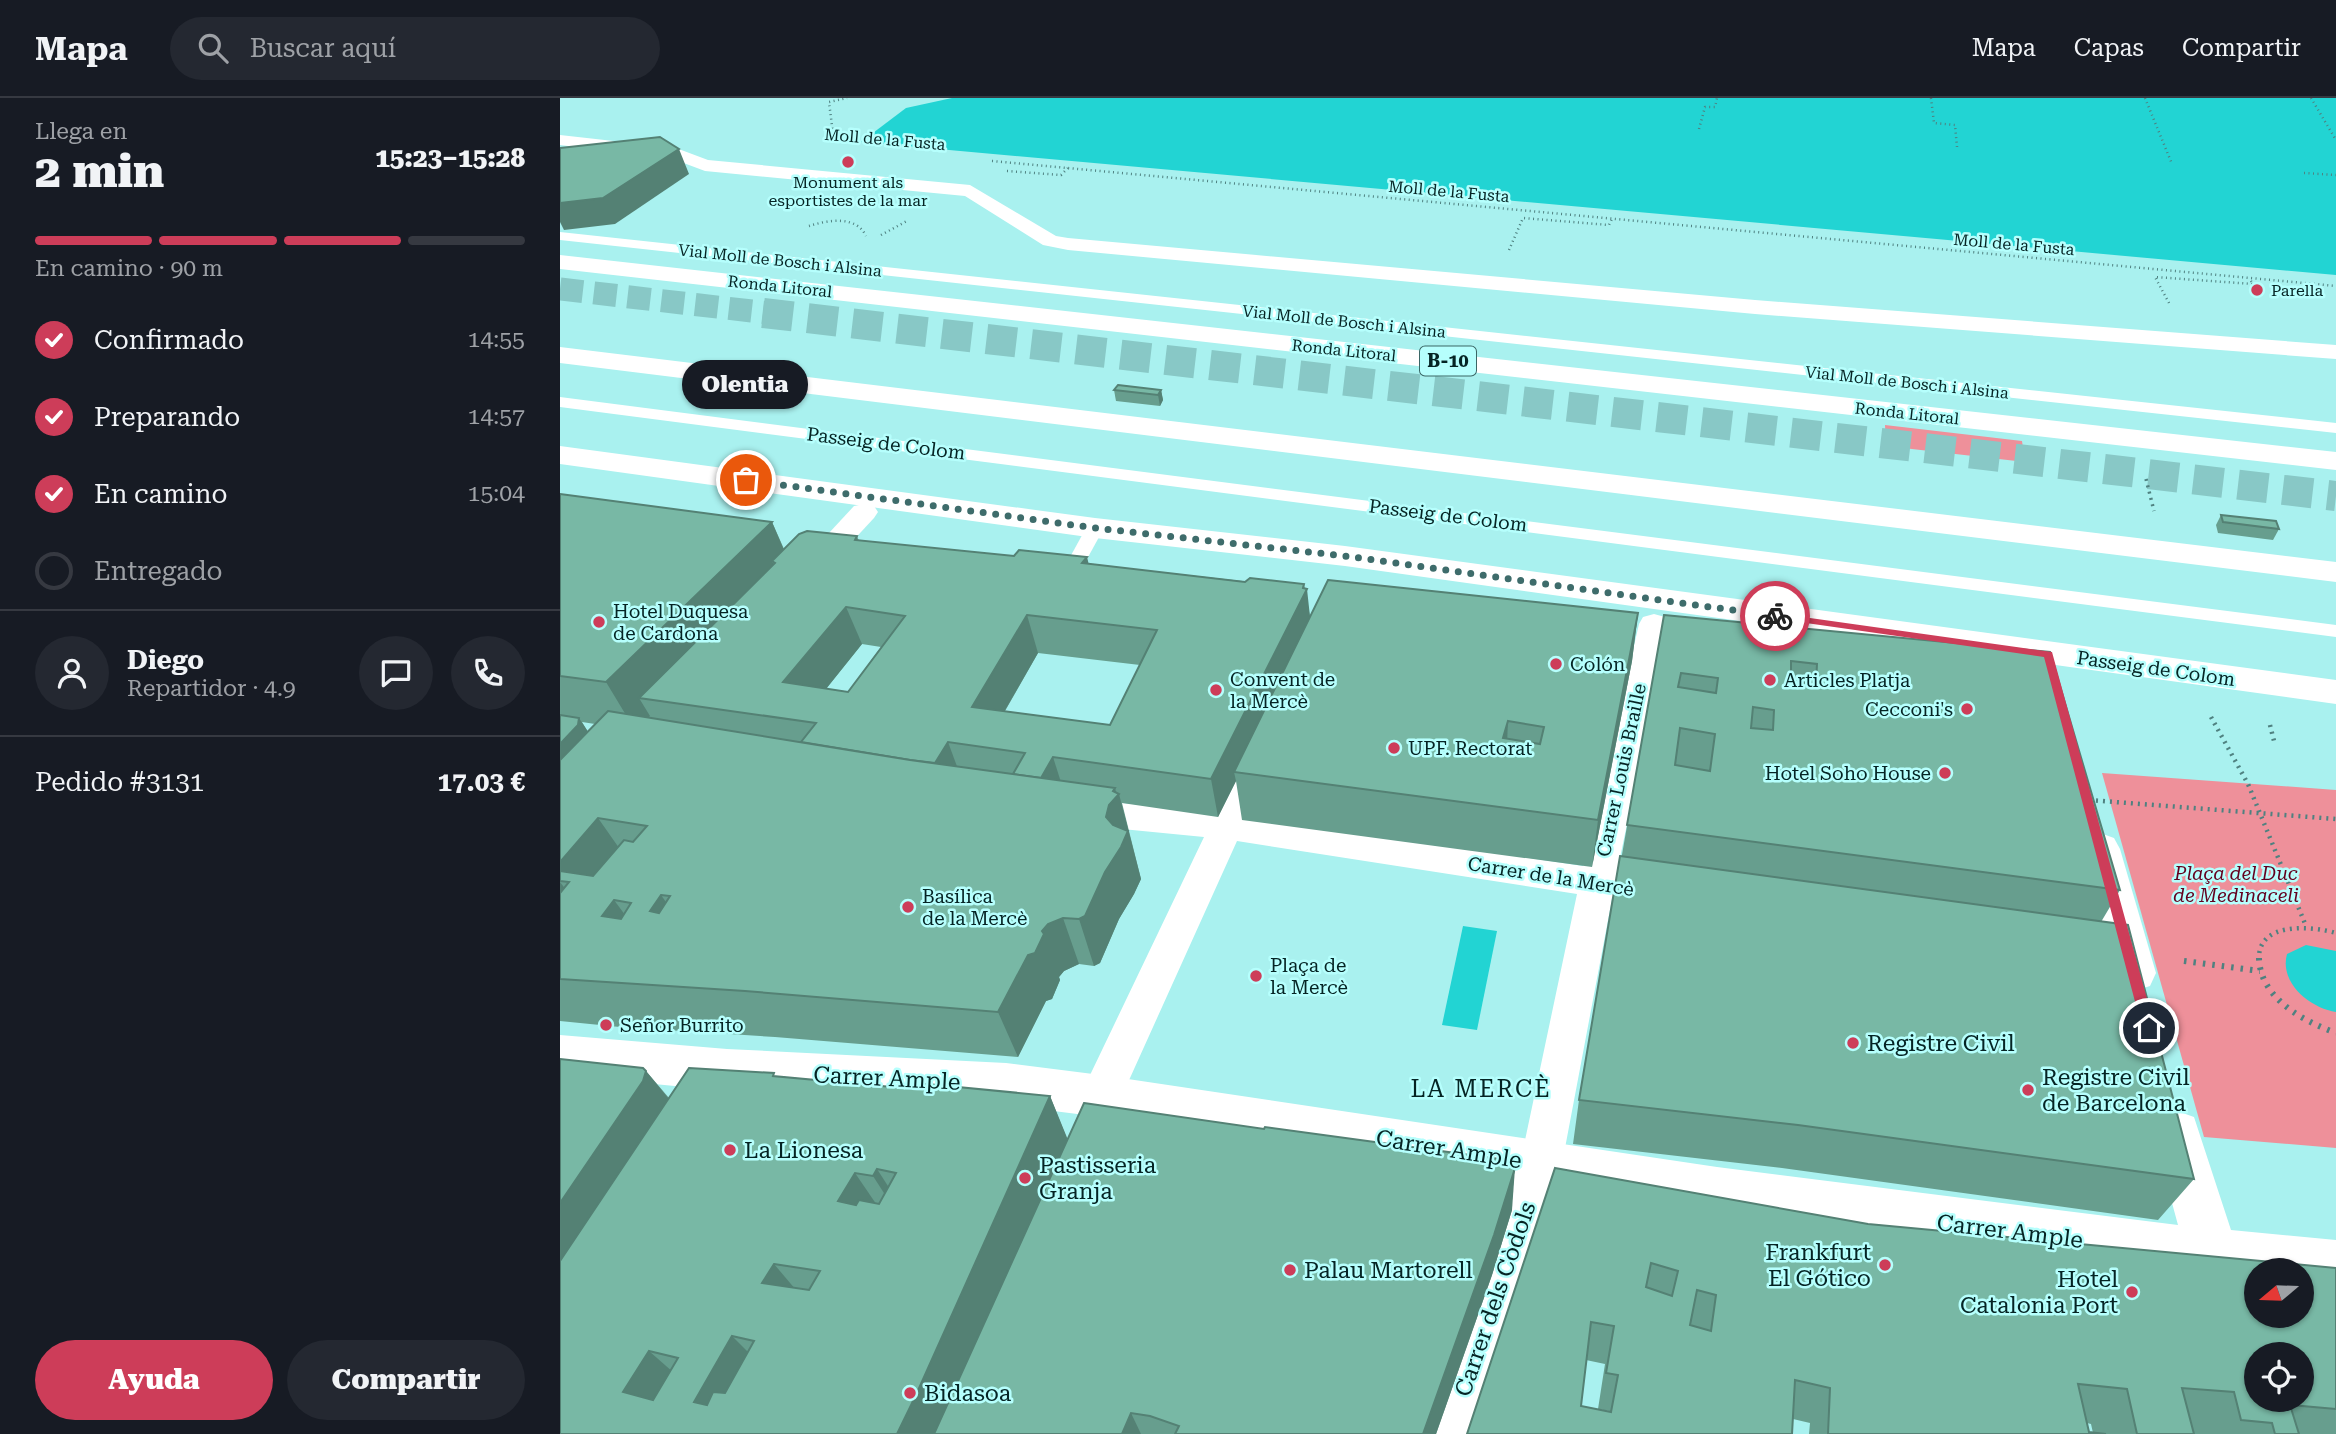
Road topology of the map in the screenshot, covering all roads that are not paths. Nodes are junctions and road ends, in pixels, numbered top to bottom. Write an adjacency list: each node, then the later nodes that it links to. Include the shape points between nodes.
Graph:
1 (560, 140): 4 (street, via 676,154 705,165 970,191 1050,241 1068,244 1755,307)
2 (560, 236): 7 (lane, Vial Moll de Bosch i Alsina)
3 (560, 262): 9 (main road, Ronda Litoral / B-10)
4 (2336, 352)
5 (560, 355): 12 (main road)
6 (560, 402): 16 (lane, Passeig de Colom)
7 (2336, 428)
8 (560, 455): 11 (main road, Passeig de Colom)
9 (2336, 461)
10 (864, 512): 14 (street)
11 (1095, 528): 13 (lane); 17 (main road, Passeig de Colom, via 1345,556 2053,672)
12 (2336, 572)
13 (1061, 590)
14 (789, 591)
15 (1654, 624): 22 (street, Carrer Louis Braille)
16 (2336, 631)
17 (2336, 692)
18 (1268, 733): 21 (street)
19 (2087, 800): 24 (main road, via 2111,953)
20 (1057, 809): 21 (street, Carrer de la Mercè)
21 (1229, 822): 22 (street, Carrer de la Mercè); 27 (street)
22 (1598, 884): 23 (street, Carrer de la Mercè); 31 (street, Carrer Louis Braille)
23 (1685, 896)
24 (2143, 1007)
25 (560, 1055): 26 (main road, Carrer Ample)
26 (727, 1070): 27 (main road, Carrer Ample, via 1006,1084); 29 (main road)
27 (1101, 1096): 30 (main road); 31 (main road, Carrer Ample)
28 (2168, 1098): 32 (main road)
29 (698, 1117)
30 (1078, 1146)
31 (1541, 1164): 32 (main road, Carrer Ample, via 1893,1217); 34 (main road, Carrer dels Còdols)
32 (2212, 1255): 33 (main road, Carrer Ample)
33 (2336, 1266)
34 (1449, 1434)

